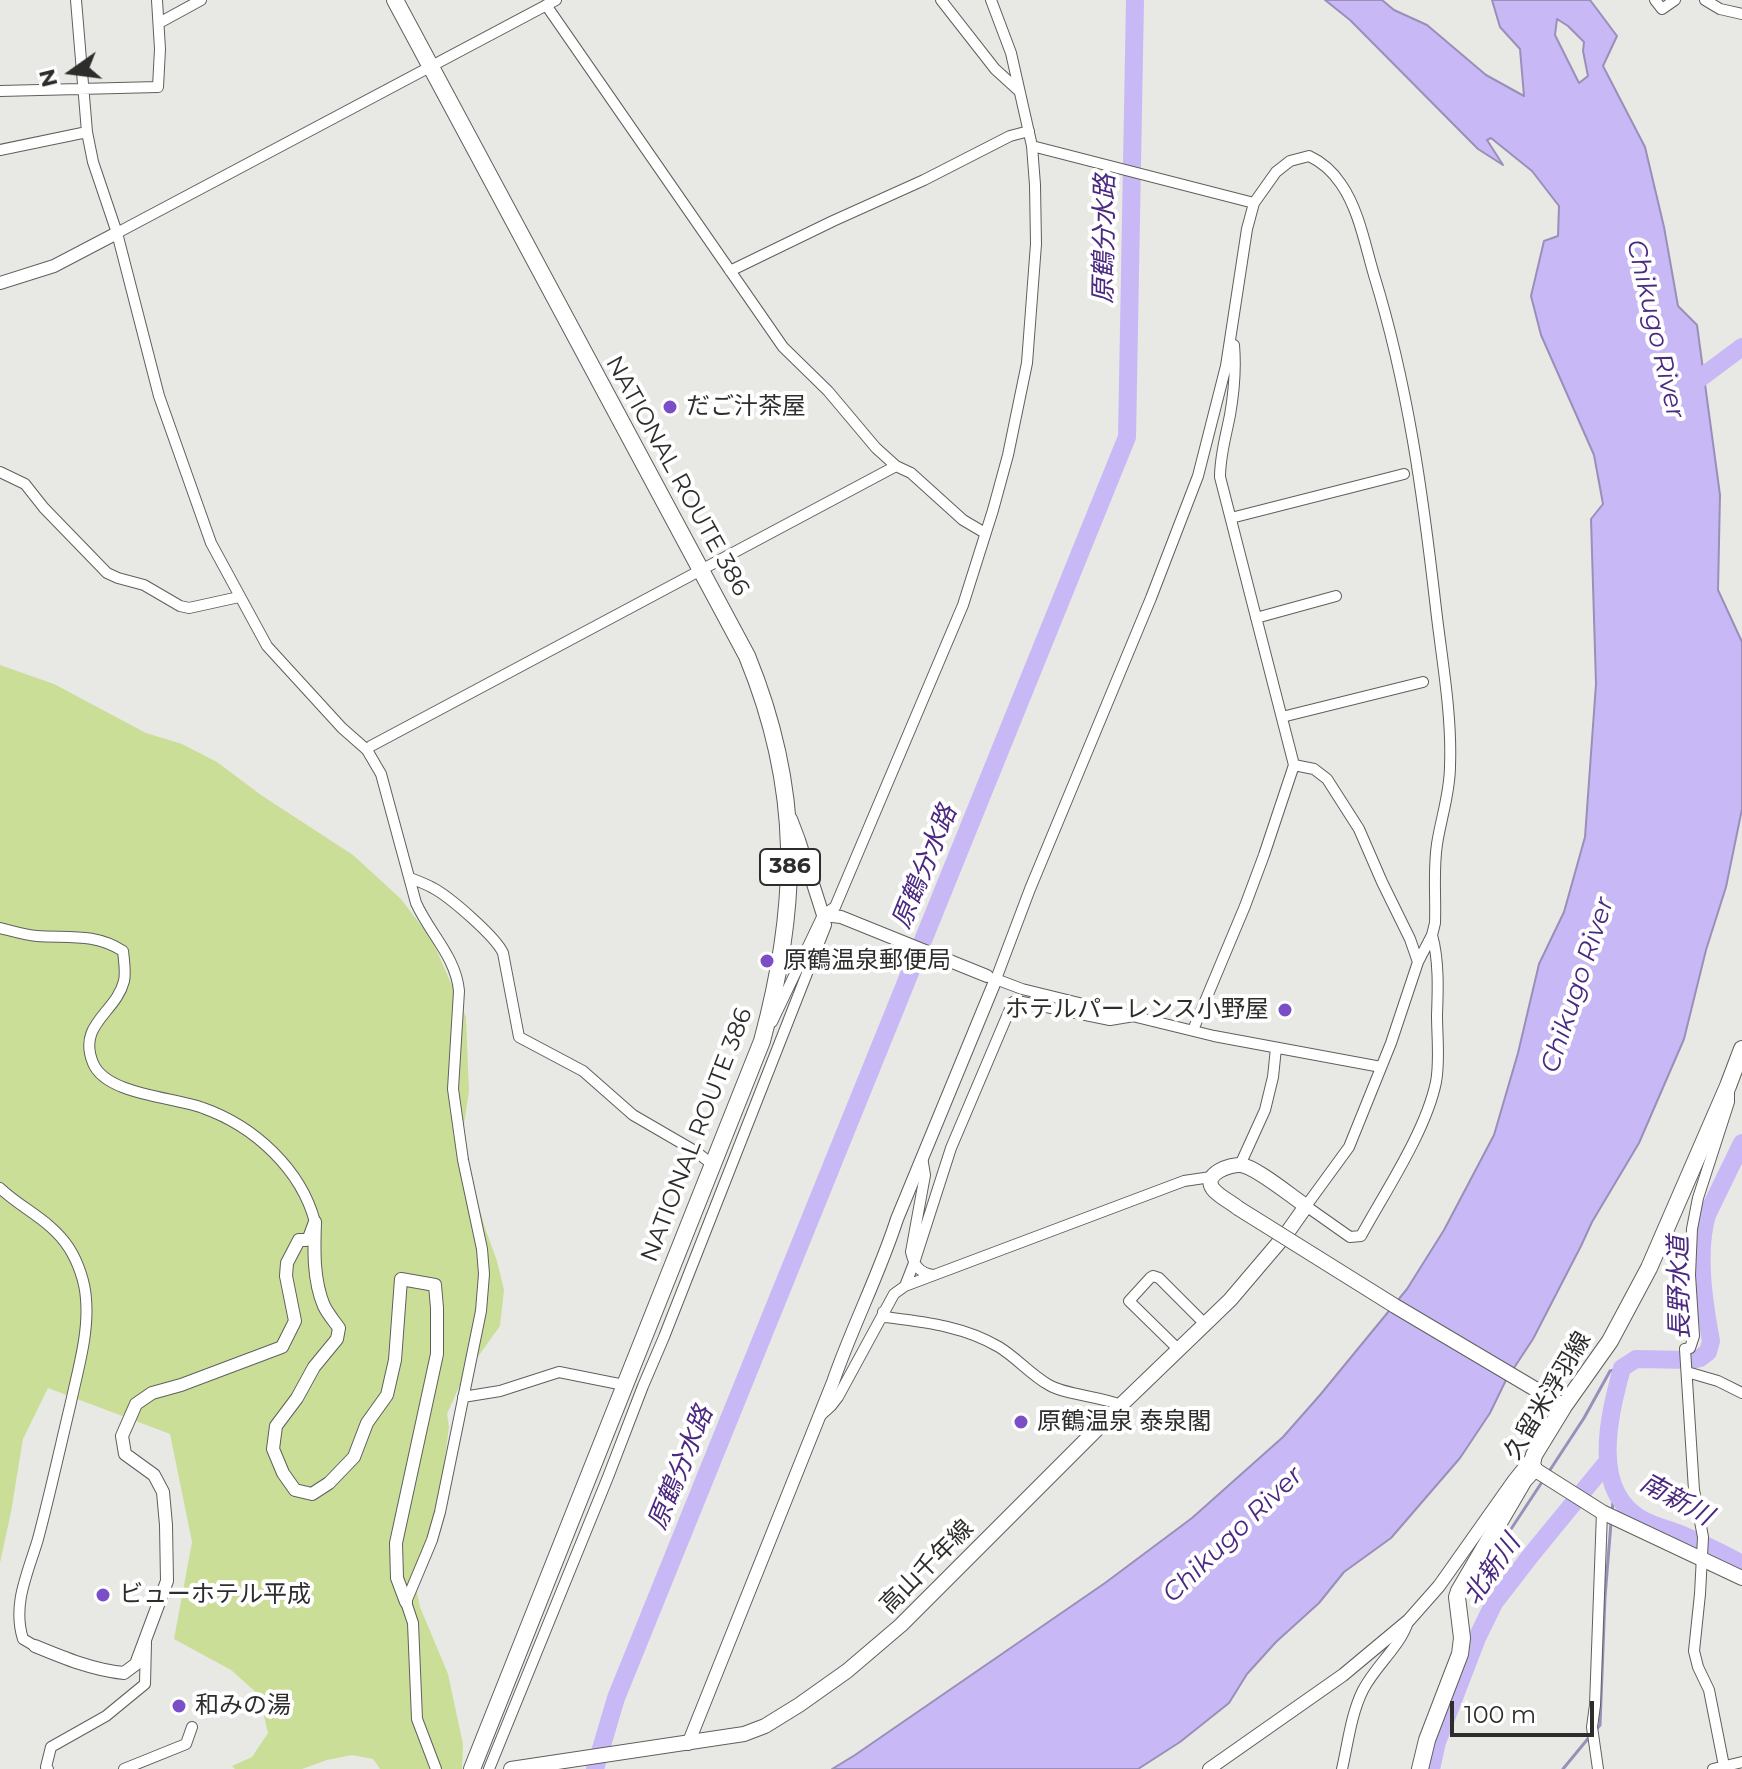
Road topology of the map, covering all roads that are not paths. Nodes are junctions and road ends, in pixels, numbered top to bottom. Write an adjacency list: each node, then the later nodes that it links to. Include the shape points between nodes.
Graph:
1 (76, 0): 14 (street)
2 (157, 0): 12 (street)
3 (201, 0): 12 (street)
4 (395, 0): 13 (main road, NATIONAL ROUTE 386 / 386)
5 (941, 0): 16 (street, via 995,69)
6 (991, 0): 16 (street)
7 (1655, 0): 8 (street, via 1662,9)
8 (1675, 0)
9 (1705, 0): 11 (street)
10 (551, 2): 13 (street); 23 (street)
11 (1742, 14)
12 (159, 23): 14 (street, via 158,87)
13 (431, 65): 22 (street); 31 (main road, NATIONAL ROUTE 386 / 386)
14 (83, 89): 15 (street); 18 (street)
15 (0, 91)
16 (1020, 91): 17 (street)
17 (1029, 131): 19 (street); 23 (street)
18 (87, 132): 20 (street); 22 (street)
19 (1035, 147): 21 (street); 30 (street, via 1036,244 1027,363)
20 (0, 150)
21 (1250, 202): 25 (street); 43 (street, via 1290,161 1309,156 1329,169 1353,205 1391,335 1420,472 1446,682 1451,766 1436,848)
22 (117, 233): 24 (street, via 54,266); 33 (street, via 163,407 211,543)
23 (730, 271): 26 (street, via 783,347)
24 (0, 283)
25 (1232, 331): 29 (street, via 1234,382 1220,463); 45 (street, via 1198,476)
26 (896, 466): 30 (street); 31 (street)
27 (0, 472): 33 (street, via 25,484 107,573 189,608)
28 (1404, 474): 29 (street)
29 (1231, 518): 34 (street)
30 (985, 533): 41 (street, via 963,605 835,907)
31 (701, 571): 37 (street); 39 (main road, NATIONAL ROUTE 386 / 386, via 756,679)
32 (1336, 596): 34 (street)
33 (239, 597): 37 (street, via 267,646)
34 (1256, 618): 36 (street)
35 (1423, 682): 36 (street)
36 (1282, 717): 38 (street)
37 (367, 750): 40 (street, via 381,774)
38 (1294, 765): 44 (street, via 1314,769 1327,779 1359,829); 47 (street, via 1245,906)
39 (788, 812): 41 (street); 48 (main road, NATIONAL ROUTE 386 / 386, via 788,912)
40 (410, 878): 54 (street, via 435,889 500,946 519,1037 583,1071 633,1115); 69 (street, via 416,903 458,977 455,1113 484,1274)
41 (823, 915): 45 (street, via 841,917); 48 (street); 89 (street, via 826,925 796,1004)
42 (0, 928): 59 (street, via 36,936 78,936 109,942 123,951 124,982 92,1029 93,1064 113,1083 201,1107 252,1133 294,1178 310,1202)
43 (1432, 935): 44 (street); 58 (street, via 1436,1080 1428,1109 1361,1236 1350,1237)
44 (1418, 962): 51 (street)
45 (992, 978): 46 (street); 53 (street)
46 (1134, 1016): 47 (street); 60 (street, via 1110,1020 1013,1002 949,1151)
47 (1193, 1030): 49 (street)
48 (762, 1041): 54 (main road, NATIONAL ROUTE 386 / 386)
49 (1276, 1048): 51 (street); 55 (street, via 1265,1110)
50 (1742, 1049): 52 (main road, 久留米浮羽線)
51 (1381, 1067): 58 (street, via 1349,1147)
52 (1728, 1086): 66 (street, via 1729,1102 1692,1229 1694,1336 1685,1349); 70 (main road, 久留米浮羽線, via 1649,1268 1610,1341)
53 (922, 1157): 60 (street, via 925,1175 911,1247); 72 (street)
54 (713, 1165): 67 (main road, NATIONAL ROUTE 386 / 386)
55 (1240, 1165): 56 (main road); 58 (main road)
56 (1211, 1177): 61 (street, via 1184,1181); 70 (main road, bridge, via 1213,1189 1238,1208)
57 (0, 1188): 80 (street, via 68,1245 86,1298 79,1363 20,1601 23,1639)
58 (1306, 1206): 64 (main road, 高山千年線, via 1230,1300)
59 (315, 1222): 77 (street, via 319,1289 339,1328 337,1339 276,1426 273,1449 295,1490 312,1494 329,1483 354,1457 367,1423 387,1395 401,1279 435,1285 437,1354 396,1543 397,1578); 79 (street, via 309,1238 299,1240 287,1263 295,1321 282,1347 152,1393 136,1404 122,1436 125,1454 154,1475 163,1492 167,1581)
60 (914, 1263): 61 (street); 62 (street)
61 (935, 1275): 62 (street)
62 (905, 1286): 63 (street)
63 (883, 1312): 71 (street, via 885,1317 972,1333 1050,1386); 72 (street, via 838,1397)
64 (1204, 1323): 65 (main road, 高山千年線); 65 (street, via 1159,1278 1150,1278 1129,1301)
65 (1178, 1349): 71 (main road, 高山千年線)
66 (1687, 1371): 68 (street); 75 (street)
67 (624, 1385): 69 (street, via 559,1372); 88 (main road, NATIONAL ROUTE 386 / 386)
68 (1742, 1393)
69 (463, 1397): 77 (street, via 440,1512)
70 (1560, 1404): 73 (main road, 久留米浮羽線)
71 (1121, 1405): 82 (main road, 高山千年線, via 901,1625 847,1671 765,1726)
72 (819, 1416): 82 (street)
73 (1536, 1466): 74 (main road); 78 (street, via 1514,1480); 93 (main road, 久留米浮羽線, via 1459,1591 1460,1654)
74 (1605, 1514): 75 (main road); 94 (street, via 1592,1727)
75 (1702, 1554): 76 (main road); 84 (street, via 1694,1651 1709,1690)
76 (1742, 1578)
77 (406, 1602): 87 (street, via 413,1623 417,1719)
78 (1409, 1620): 91 (street, via 1343,1675); 92 (street, via 1364,1689)
79 (146, 1636): 80 (street, via 136,1664 124,1673); 85 (street, via 145,1684 106,1716 51,1747)
80 (35, 1646)
81 (192, 1727): 86 (street, via 186,1744)
82 (682, 1744): 90 (main road, 高山千年線)
83 (1742, 1762): 84 (street)
84 (1719, 1768)
85 (48, 1769)
86 (124, 1769)
87 (436, 1769)
88 (472, 1769)
89 (489, 1769)
90 (511, 1769)
91 (1209, 1769)
92 (1342, 1769)
93 (1420, 1769)
94 (1598, 1769)

